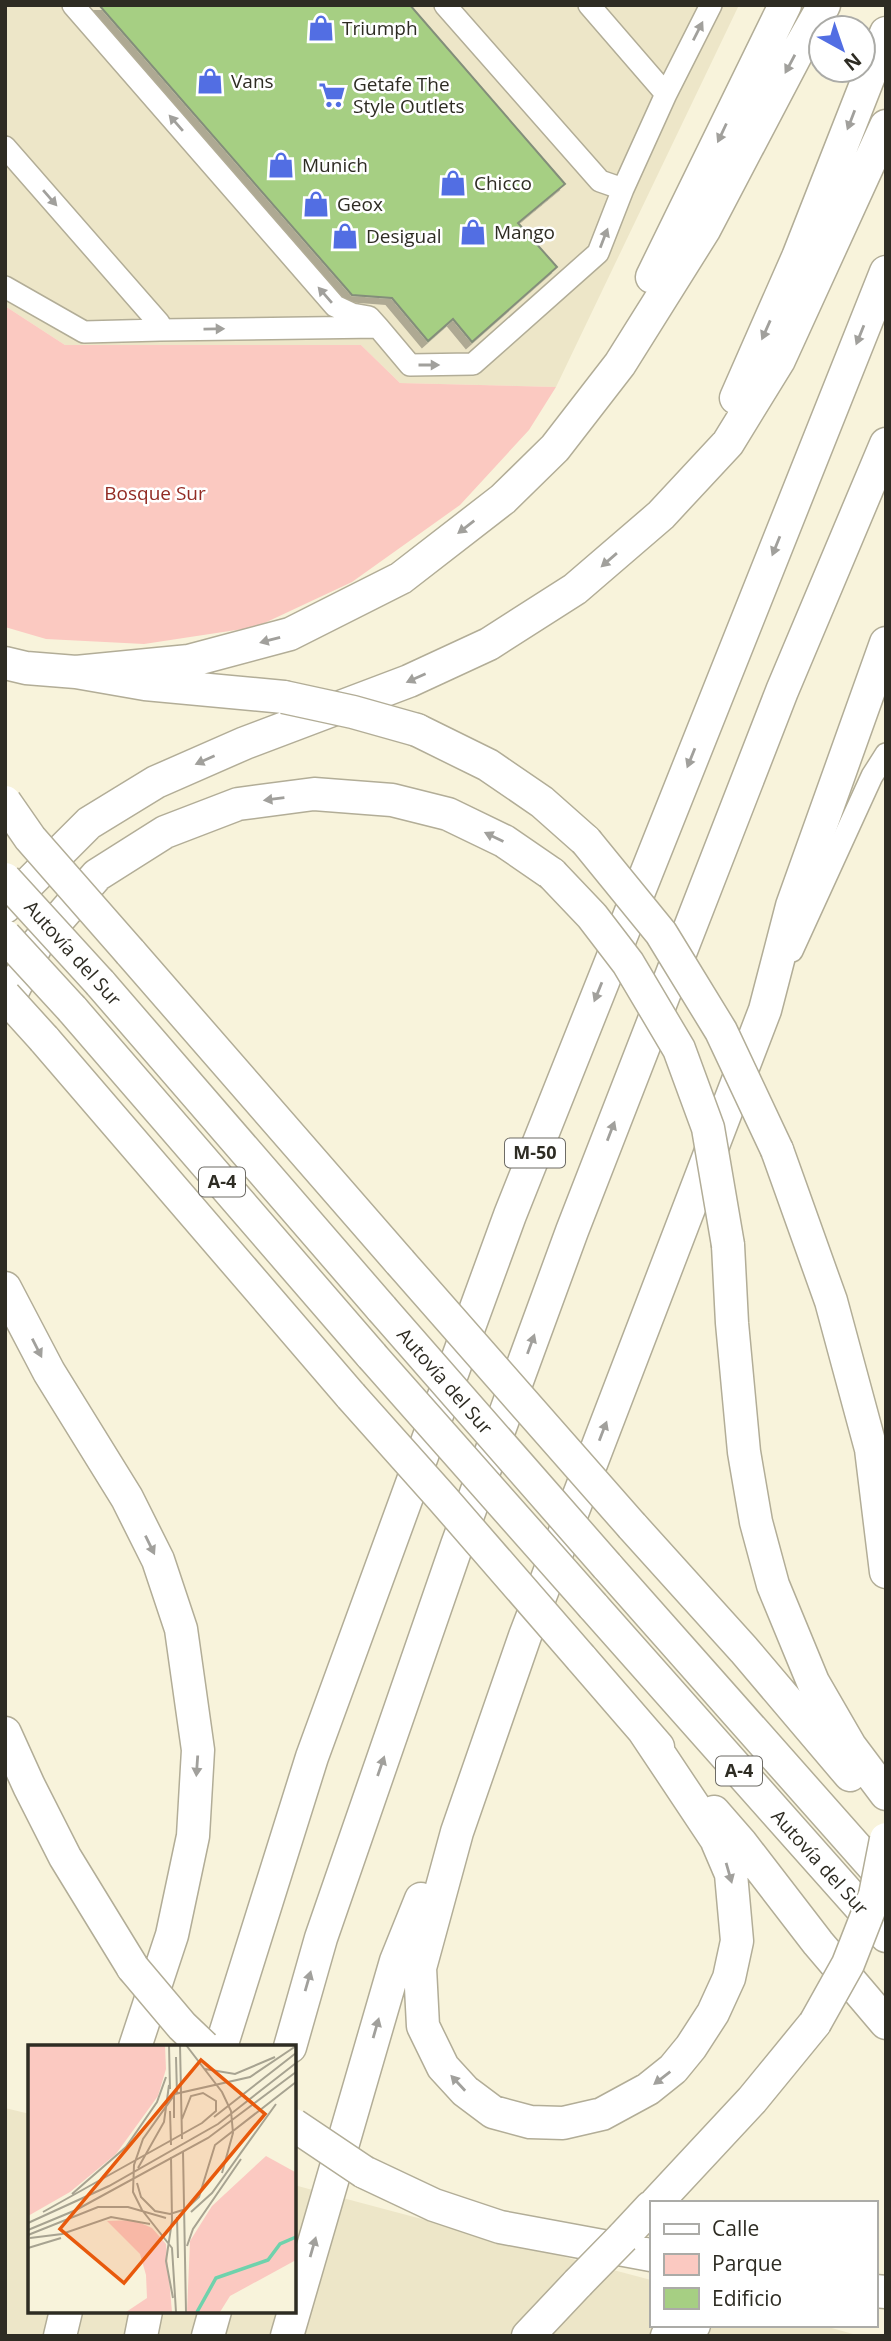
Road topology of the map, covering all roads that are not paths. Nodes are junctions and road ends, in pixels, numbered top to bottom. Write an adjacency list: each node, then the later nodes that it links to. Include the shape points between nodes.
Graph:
1 (73, 5): 14 (lane, one-way to 1, via 369,317 335,306)
2 (445, 5): 11 (lane, via 600,181)
3 (589, 5): 8 (lane)
4 (712, 5): 8 (lane, one-way to 4)
5 (785, 5): 17 (highway, one-way to 17, via 660,264)
6 (824, 5): 17 (highway, one-way to 17, via 704,230 620,364 555,448)
7 (886, 33): 18 (highway, one-way to 18, via 798,257 731,410)
8 (666, 94): 11 (lane)
9 (886, 126): 18 (highway, via 779,360 728,443)
10 (5, 147): 15 (lane, one-way to 15, via 159,323)
11 (623, 189): 14 (lane, one-way to 11, via 410,365 473,364 598,253)
12 (886, 272): 43 (highway, M-50, one-way to 43, via 510,1215 312,1757)
13 (5, 287): 15 (lane, via 84,332)
14 (378, 327): 15 (lane, one-way to 14)
15 (160, 330)
16 (886, 444): 44 (highway, one-way to 16, via 321,1938 572,1231 782,691)
17 (503, 499): 21 (highway, one-way to 21, via 401,578 290,635 189,661)
18 (661, 514): 25 (highway, one-way to 25, via 576,589 489,644 409,681 156,782 89,822)
19 (886, 643): 29 (highway, via 792,906)
20 (5, 663): 21 (highway)
21 (76, 672): 31 (highway, bridge, via 145,684 284,697 417,730 488,765 542,802 586,841 661,933 721,1031 777,1150 831,1301 871,1449)
22 (886, 754): 29 (lane)
23 (5, 802): 36 (highway, bridge, via 30,838)
24 (5, 879): 38 (highway, Autovía del Sur / A-4, bridge)
25 (5, 907)
26 (5, 936): 39 (highway, Autovía del Sur / A-4, bridge)
27 (5, 996): 33 (highway, bridge)
28 (5, 1006): 35 (highway, one-way to 28, bridge, via 850,1746 813,1682 773,1585 756,1522 744,1452 728,1245 708,1128 679,1049 628,963 552,873 504,841 448,814 392,800 314,794 238,804 166,832 97,875 37,944)
29 (765, 1010): 32 (highway, one-way to 29)
30 (5, 1287): 41 (highway, one-way to 41, via 49,1372 127,1498 158,1560 181,1629 198,1750 193,1836 172,1935)
31 (886, 1572)
32 (525, 1636): 33 (highway, one-way to 32, via 716,1839 731,1874 737,1941 729,1978 691,2047 673,2070 648,2089 602,2114 563,2123 530,2122 493,2112 443,2067 423,2026 420,1968 457,1832); 49 (highway, one-way to 32, via 396,1961)
33 (644, 1731): 40 (highway)
34 (5, 1733): 42 (highway, bridge, via 65,1857 133,1968)
35 (886, 1794)
36 (886, 1816)
37 (886, 1839): 46 (highway, bridge, via 875,1895 848,1964 815,2023 752,2101)
38 (886, 1881)
39 (886, 1936)
40 (886, 2023)
41 (136, 2045)
42 (202, 2045)
43 (222, 2045)
44 (291, 2045)
45 (296, 2126): 48 (highway, bridge, via 364,2172 434,2205 500,2228)
46 (658, 2201)
47 (650, 2208): 59 (highway, bridge)
48 (650, 2255)
49 (296, 2305)
50 (66, 2313): 55 (highway)
51 (146, 2313): 56 (highway)
52 (214, 2313): 57 (highway)
53 (294, 2313): 58 (highway, one-way to 53)
54 (689, 2327): 60 (highway)
55 (60, 2336)
56 (141, 2336)
57 (208, 2336)
58 (287, 2336)
59 (528, 2336)
60 (667, 2336)

